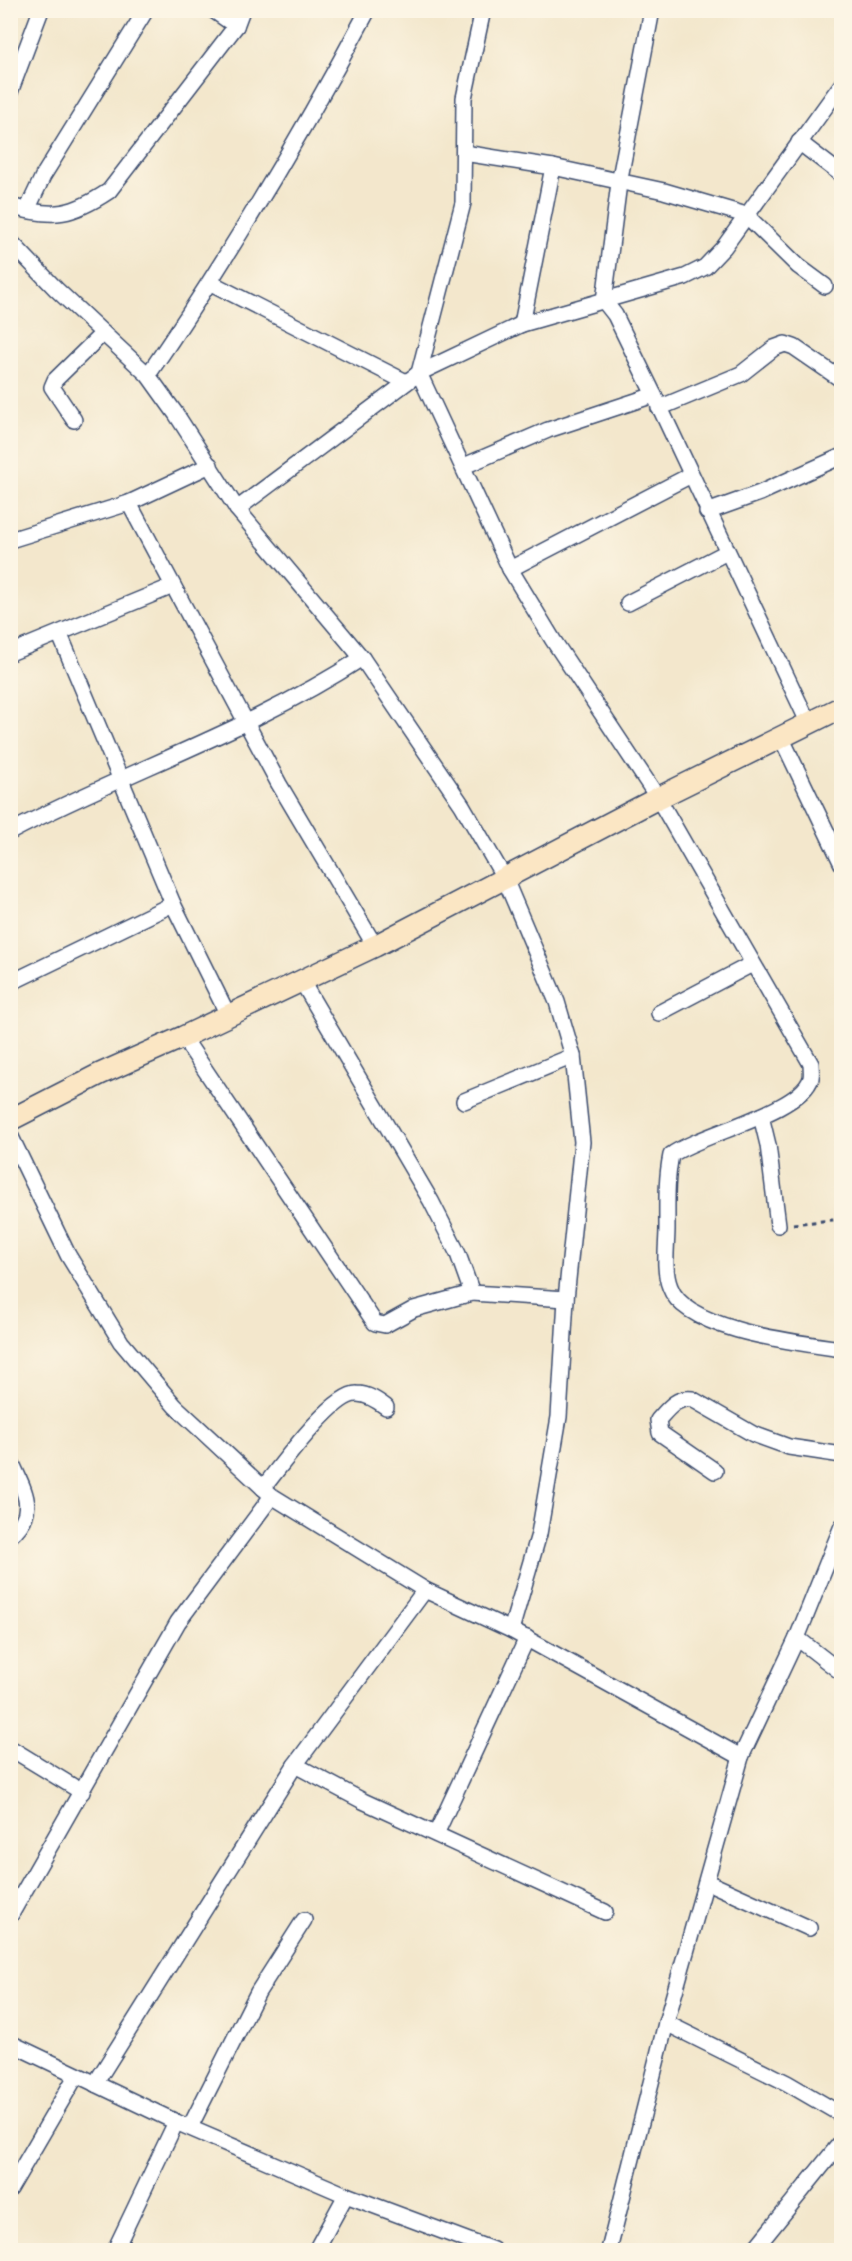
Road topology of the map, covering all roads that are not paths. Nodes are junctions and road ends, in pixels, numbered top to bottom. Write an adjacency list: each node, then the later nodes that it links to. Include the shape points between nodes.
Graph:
1 (41, 10): 10 (street)
2 (147, 10): 17 (street, via 43,176)
3 (213, 10): 8 (street)
4 (242, 10): 8 (street)
5 (368, 10): 20 (street, via 316,107)
6 (483, 10): 12 (street, via 464,98)
7 (652, 10): 15 (street)
8 (236, 27): 17 (street, via 109,191 82,209 59,214)
9 (842, 84): 11 (street)
10 (10, 92)
11 (799, 142): 14 (street); 18 (street)
12 (464, 153): 13 (street); 26 (street, via 463,203)
13 (553, 167): 15 (street); 23 (street)
14 (842, 175)
15 (619, 183): 18 (street, via 664,191); 22 (street)
16 (10, 206): 17 (street)
17 (27, 210)
18 (746, 215): 21 (street, via 798,266); 22 (street, via 705,267 685,278)
19 (10, 241): 24 (street)
20 (211, 283): 25 (street); 26 (street)
21 (825, 286)
22 (604, 301): 23 (street); 28 (street, via 615,315)
23 (522, 324): 26 (street)
24 (103, 333): 25 (street); 29 (street, via 54,380 55,394)
25 (148, 375): 31 (street)
26 (412, 377): 32 (street); 35 (street)
27 (842, 380): 28 (street, via 785,344 741,374)
28 (657, 402): 32 (street, via 548,430); 33 (street)
29 (74, 420)
30 (842, 456): 36 (street)
31 (210, 465): 34 (street); 35 (street)
32 (464, 466): 39 (street)
33 (691, 475): 36 (street); 39 (street)
34 (129, 503): 37 (street); 40 (street)
35 (237, 509): 44 (street)
36 (707, 512): 38 (street)
37 (10, 540)
38 (727, 552): 41 (street); 47 (street)
39 (510, 569): 50 (street)
40 (173, 586): 42 (street); 46 (street)
41 (628, 603)
42 (60, 635): 43 (street); 49 (street)
43 (10, 653)
44 (362, 658): 46 (street); 53 (street)
45 (842, 707): 47 (street)
46 (248, 723): 49 (street); 55 (street, via 279,784)
47 (809, 724): 48 (street)
48 (782, 739): 50 (street); 52 (street)
49 (121, 777): 51 (street); 54 (street)
50 (658, 798): 53 (street); 56 (street)
51 (10, 832)
52 (842, 864)
53 (506, 879): 55 (street); 62 (street, via 557,1002)
54 (173, 904): 58 (street); 60 (street)
55 (375, 946): 57 (street)
56 (752, 964): 59 (street); 64 (street, via 807,1053 812,1076 792,1098)
57 (302, 980): 60 (street); 68 (street, via 426,1192 458,1254)
58 (10, 983)
59 (659, 1013)
60 (228, 1016): 61 (street)
61 (183, 1037): 65 (street); 68 (street, via 375,1323 385,1325 414,1309)
62 (573, 1056): 63 (street); 69 (street, via 582,1142)
63 (464, 1101)
64 (761, 1116): 67 (street); 70 (street, via 683,1146 671,1155 666,1268 670,1288 682,1305 742,1332)
65 (10, 1120)
66 (10, 1135): 75 (street, via 68,1255 121,1342 175,1406)
67 (778, 1225)
68 (472, 1293): 69 (street)
69 (566, 1299): 79 (street, via 559,1417 538,1534)
70 (842, 1349)
71 (386, 1407): 75 (street, via 373,1398 346,1396 316,1425)
72 (842, 1455): 74 (street, via 789,1447 753,1434 692,1399 682,1398 658,1420 657,1428)
73 (10, 1459): 77 (street, via 28,1510 26,1520)
74 (715, 1471)
75 (267, 1492): 78 (street); 86 (street, via 178,1622)
76 (842, 1526): 81 (street)
77 (10, 1536)
78 (425, 1590): 79 (street); 85 (street)
79 (511, 1630): 80 (street)
80 (527, 1638): 84 (street); 87 (street)
81 (797, 1638): 82 (street); 84 (street)
82 (842, 1673)
83 (10, 1748): 86 (street)
84 (741, 1757): 88 (street)
85 (295, 1765): 87 (street); 96 (street)
86 (82, 1792): 90 (street)
87 (436, 1834): 89 (street)
88 (707, 1882): 92 (street); 93 (street)
89 (605, 1912)
90 (10, 1916)
91 (304, 1920): 98 (street, via 258,1992)
92 (809, 1928)
93 (666, 2023): 97 (street); 105 (street)
94 (10, 2043): 95 (street)
95 (76, 2076): 96 (street); 100 (street)
96 (95, 2084): 98 (street)
97 (842, 2115)
98 (183, 2125): 101 (street); 102 (street)
99 (842, 2141): 106 (street)
100 (10, 2189)
101 (346, 2195): 103 (street); 104 (street)
102 (115, 2250)
103 (316, 2250)
104 (490, 2250)
105 (609, 2250)
106 (754, 2250)

